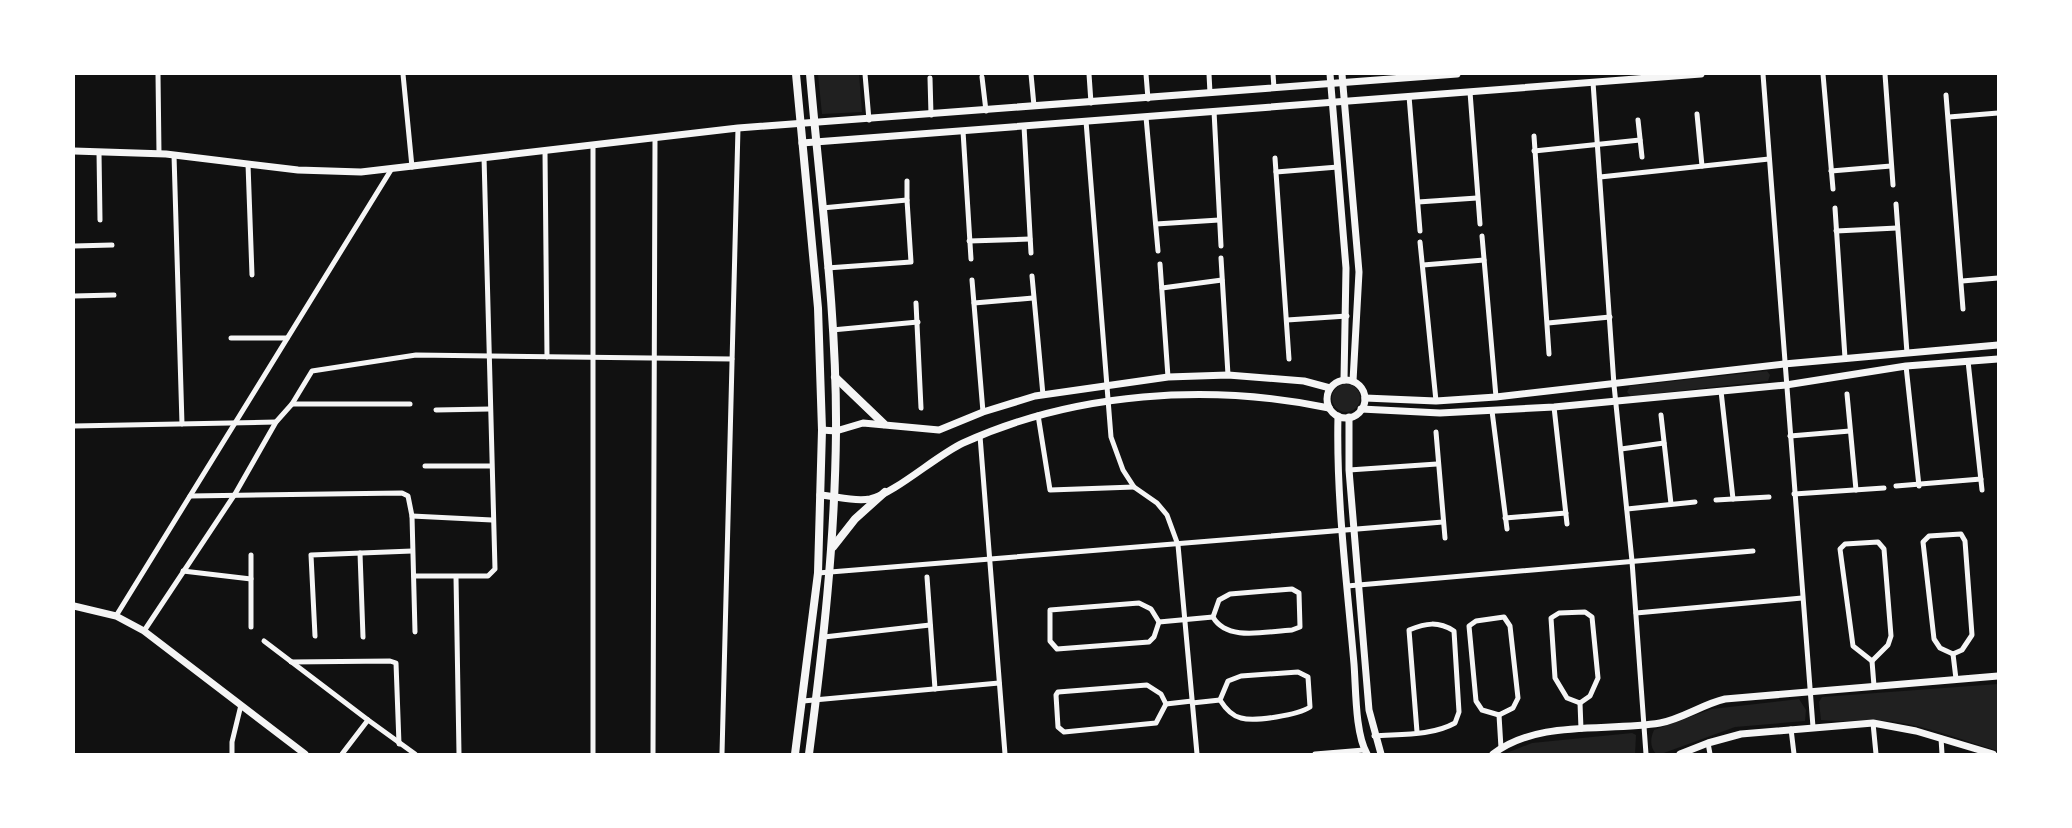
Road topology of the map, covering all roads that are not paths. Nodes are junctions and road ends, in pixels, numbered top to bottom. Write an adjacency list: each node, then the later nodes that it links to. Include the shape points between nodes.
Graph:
1 (158, 74): 60 (street)
2 (403, 74): 69 (street)
3 (796, 74): 44 (main road)
4 (810, 74): 45 (main road)
5 (865, 74): 41 (street)
6 (1031, 74): 33 (street)
7 (1089, 74): 32 (street)
8 (1146, 74): 29 (street)
9 (1209, 74): 26 (street)
10 (1273, 74): 24 (street)
11 (1330, 74): 23 (street)
12 (1342, 74): 22 (street)
13 (1457, 74): 18 (street)
14 (1701, 74): 21 (street)
15 (1762, 74): 65 (street)
16 (1823, 74): 72 (street)
17 (1885, 74): 68 (street)
18 (1414, 76): 22 (street)
19 (982, 77): 34 (street)
20 (930, 78): 38 (street)
21 (1593, 82): 25 (street); 54 (street)
22 (1343, 83): 23 (street); 30 (street)
23 (1331, 84): 24 (street); 31 (street)
24 (1274, 88): 26 (street)
25 (1470, 92): 28 (street); 78 (street)
26 (1210, 93): 29 (street)
27 (1946, 95): 40 (street)
28 (1409, 96): 30 (street); 80 (street)
29 (1148, 99): 32 (street)
30 (1345, 101): 31 (street); 147 (street, via 1359,272)
31 (1332, 102): 35 (street); 70 (street)
32 (1091, 103): 33 (street)
33 (1034, 106): 34 (street)
34 (986, 111): 38 (street)
35 (1214, 111): 39 (street); 85 (street)
36 (1998, 113): 40 (street)
37 (1697, 114): 67 (street)
38 (931, 115): 41 (street)
39 (1146, 117): 43 (street); 86 (street)
40 (1949, 117): 113 (street)
41 (869, 120): 45 (street)
42 (1638, 120): 51 (street)
43 (1086, 121): 46 (street); 148 (street)
44 (800, 123): 45 (street); 47 (street); 52 (main road)
45 (814, 123): 53 (main road)
46 (1024, 126): 48 (street); 92 (street)
47 (738, 128): 50 (street); 137 (street)
48 (963, 131): 53 (street); 93 (street)
49 (1534, 136): 59 (street)
50 (655, 139): 55 (street); 136 (street)
51 (1640, 140): 54 (street); 63 (street)
52 (802, 142): 53 (street); 179 (main road, via 818,308)
53 (815, 142): 82 (main road)
54 (1598, 145): 59 (street); 74 (street)
55 (593, 146): 58 (street); 134 (street)
56 (74, 151): 57 (street)
57 (99, 152): 60 (street); 84 (street)
58 (545, 152): 62 (street); 133 (street)
59 (1534, 152): 125 (street)
60 (159, 154): 61 (street)
61 (174, 155): 66 (street); 175 (street)
62 (484, 157): 69 (street); 132 (street)
63 (1642, 157)
64 (1275, 158): 73 (street)
65 (1769, 159): 67 (street); 141 (street)
66 (248, 164): 71 (street, via 298,171); 108 (street)
67 (1702, 166): 74 (street)
68 (1891, 166): 72 (street); 76 (street)
69 (412, 167): 71 (street)
70 (1338, 167): 73 (street); 121 (street)
71 (390, 170): 128 (street)
72 (1832, 171): 77 (street)
73 (1276, 172): 123 (street)
74 (1600, 177): 122 (street)
75 (907, 181): 79 (street)
76 (1893, 185)
77 (1833, 189)
78 (1477, 198): 80 (street); 87 (street)
79 (907, 200): 82 (street); 103 (street)
80 (1418, 202): 89 (street)
81 (1896, 204): 88 (street)
82 (822, 208): 106 (main road)
83 (1835, 208): 90 (street)
84 (100, 220)
85 (1219, 220): 86 (street); 97 (street)
86 (1156, 224): 98 (street)
87 (1480, 224)
88 (1897, 228): 90 (street); 130 (street)
89 (1420, 231)
90 (1836, 231): 135 (street)
91 (1482, 236): 102 (street)
92 (1030, 239): 93 (street); 99 (street)
93 (969, 241): 101 (street)
94 (1420, 242): 105 (street)
95 (112, 245): 96 (street)
96 (74, 246)
97 (1221, 246)
98 (1158, 250)
99 (1031, 253)
100 (1221, 258): 112 (street)
101 (971, 259)
102 (1484, 260): 105 (street); 156 (street)
103 (911, 262): 106 (street); 107 (street)
104 (1160, 264): 114 (street)
105 (1423, 265): 159 (street)
106 (827, 268): 126 (main road)
107 (912, 270)
108 (252, 275)
109 (1032, 276): 117 (street)
110 (1998, 278): 113 (street)
111 (972, 280): 119 (street)
112 (1222, 280): 114 (street); 143 (street)
113 (1962, 281): 120 (street)
114 (1162, 288): 144 (street)
115 (74, 296): 116 (street)
116 (114, 296)
117 (1034, 298): 119 (street); 154 (street)
118 (916, 303): 124 (street)
119 (974, 303): 169 (street)
120 (1963, 309)
121 (1347, 316): 123 (street); 146 (street)
122 (1610, 317): 125 (street); 149 (street)
123 (1287, 320): 138 (street)
124 (918, 322): 126 (street); 163 (street)
125 (1548, 323): 131 (street)
126 (832, 330): 145 (main road)
127 (231, 338): 128 (street)
128 (287, 338): 176 (street)
129 (1998, 345): 130 (street)
130 (1907, 353): 135 (street)
131 (1549, 354)
132 (488, 357): 133 (street); 160 (street, via 416,355 312,371); 165 (street)
133 (547, 357): 134 (street)
134 (593, 357): 136 (street); 287 (street)
135 (1845, 358): 141 (street)
136 (654, 359): 137 (street); 288 (street)
137 (732, 359): 289 (street)
138 (1289, 359)
139 (1998, 359): 140 (street)
140 (1968, 361): 142 (street); 191 (street)
141 (1784, 364): 149 (street); 150 (street)
142 (1906, 366): 150 (street); 193 (street)
143 (1228, 375): 144 (street); 151 (street, via 1304,381)
144 (1168, 376): 148 (street)
145 (835, 377): 177 (main road); 180 (main road)
146 (1344, 380): 147 (street); 151 (street)
147 (1353, 381): 155 (street)
148 (1106, 384): 154 (street); 158 (street)
149 (1614, 385): 156 (street); 157 (street)
150 (1786, 385): 152 (street); 184 (street)
151 (1330, 388): 164 (street, via 1326,398)
152 (1721, 391): 157 (street); 205 (street)
153 (1847, 394): 181 (street)
154 (1043, 395): 169 (street)
155 (1365, 398): 159 (street); 166 (street)
156 (1496, 398): 159 (street)
157 (1616, 400): 162 (street); 186 (street)
158 (1108, 401): 164 (street, via 1223,395); 170 (street); 194 (street, via 1111,437)
159 (1436, 401)
160 (292, 404): 161 (street); 174 (street)
161 (410, 404)
162 (1554, 407): 168 (street); 210 (street)
163 (921, 408)
164 (1329, 408): 172 (street)
165 (490, 409): 167 (street); 189 (street)
166 (1361, 409): 168 (street); 173 (street)
167 (436, 410)
168 (1492, 411): 212 (street)
169 (983, 412): 177 (street, via 939,430)
170 (1038, 415): 183 (street); 194 (street, via 1050,490)
171 (1661, 415): 185 (street)
172 (1338, 416): 173 (street); 218 (street)
173 (1349, 417): 190 (street)
174 (276, 422): 176 (street); 199 (street)
175 (182, 424): 176 (street); 178 (street)
176 (234, 424): 202 (street)
177 (885, 424): 180 (street, via 863,423)
178 (74, 426)
179 (822, 430): 180 (street); 201 (main road)
180 (836, 431): 203 (main road)
181 (1850, 431): 184 (street); 196 (street)
182 (1436, 432): 187 (street)
183 (980, 436): 198 (street, via 929,462); 226 (street)
184 (1790, 436): 200 (street)
185 (1664, 443): 186 (street); 208 (street)
186 (1621, 449): 209 (street)
187 (1437, 464): 190 (street); 214 (street)
188 (425, 466): 189 (street)
189 (491, 466): 213 (street)
190 (1349, 470): 216 (street)
191 (1981, 479): 193 (street); 197 (street)
192 (1896, 486): 193 (street)
193 (1919, 486)
194 (1134, 487): 220 (street, via 1167,515)
195 (1884, 488): 196 (street)
196 (1856, 490): 200 (street)
197 (1982, 490)
198 (885, 492): 203 (street, via 871,498); 221 (main road, via 855,519)
199 (235, 494): 202 (street); 211 (street, via 402,494 411,501); 228 (street)
200 (1794, 494): 237 (street)
201 (820, 495): 203 (street); 229 (main road)
202 (190, 496): 240 (street)
203 (835, 496): 221 (main road)
204 (1769, 497): 205 (street)
205 (1733, 499): 206 (street)
206 (1716, 500)
207 (1695, 502): 208 (street)
208 (1671, 504): 209 (street)
209 (1627, 509): 227 (street)
210 (1566, 513): 212 (street); 215 (street)
211 (412, 516): 213 (street); 222 (street)
212 (1505, 518): 217 (street)
213 (492, 520): 232 (street, via 495,569 488,576)
214 (1443, 522): 216 (street); 219 (street)
215 (1567, 524)
216 (1355, 529): 218 (street); 235 (street)
217 (1507, 529)
218 (1342, 530): 220 (street); 236 (street)
219 (1445, 538)
220 (1178, 545): 226 (street); 242 (street)
221 (832, 549): 230 (main road)
222 (412, 551): 224 (street); 231 (street)
223 (1753, 551): 227 (street)
224 (360, 553): 248 (street, via 311,555); 249 (street)
225 (251, 555): 234 (street)
226 (990, 561): 230 (street); 257 (street)
227 (1632, 561): 235 (street); 239 (street)
228 (183, 571): 234 (street); 246 (street)
229 (818, 573): 230 (street); 263 (main road)
230 (830, 573): 250 (main road)
231 (414, 576): 232 (street); 247 (street)
232 (456, 577): 286 (street)
233 (927, 578): 244 (street)
234 (251, 579): 245 (street)
235 (1360, 585): 236 (street); 276 (street)
236 (1347, 586): 281 (street)
237 (1802, 598): 239 (street); 260 (street)
238 (74, 606): 240 (street)
239 (1636, 613): 271 (street)
240 (116, 616): 246 (street)
241 (1213, 616): 241 (street, via 1220,600 1230,594 1292,589 1299,593 1300,627 1292,630 1231,633 1218,625); 242 (street)
242 (1185, 620): 243 (street); 264 (street)
243 (1159, 622): 243 (street, via 1151,609 1139,603 1054,609 1048,614 1050,641 1058,649 1142,644 1154,637)
244 (930, 626): 250 (street); 259 (street)
245 (251, 627)
246 (144, 631): 267 (street)
247 (415, 632)
248 (315, 636)
249 (363, 637)
250 (824, 637): 261 (main road)
251 (264, 641): 254 (street)
252 (1953, 654): 252 (street, via 1962,650 1972,635 1965,541 1961,534 1929,536 1923,542 1934,639 1940,648); 256 (street)
253 (1872, 661): 253 (street, via 1853,646 1840,549 1845,544 1878,542 1884,549 1890,636 1888,645); 258 (street)
254 (291, 662): 269 (street); 279 (street, via 396,663)
255 (1998, 676): 256 (street)
256 (1956, 679): 258 (street)
257 (999, 683): 259 (street); 292 (street)
258 (1874, 686): 260 (street)
259 (935, 689): 261 (street)
260 (1809, 690): 271 (street, via 1725,699 1706,703 1662,723); 272 (street)
261 (816, 700): 263 (street); 291 (main road)
262 (1220, 700): 262 (street, via 1228,681 1241,676 1298,672 1308,676 1310,707 1300,713 1243,719 1233,715); 264 (street)
263 (803, 701): 290 (main road)
264 (1192, 702): 266 (street); 293 (street)
265 (1580, 703): 265 (street, via 1567,698 1555,678 1551,618 1554,615 1585,612 1592,616 1598,678 1590,696); 273 (street)
266 (1166, 704): 266 (street, via 1161,694 1147,685 1061,691 1056,695 1058,727 1064,732 1149,725 1156,723)
267 (241, 705): 282 (street); 283 (street)
268 (1499, 715): 268 (street, via 1482,710 1476,700 1470,626 1476,621 1504,617 1510,626 1518,698 1513,708); 280 (street)
269 (368, 720): 279 (street); 284 (street)
270 (1873, 723): 272 (street); 277 (street); 301 (street)
271 (1645, 724): 273 (street); 297 (street)
272 (1813, 727): 274 (street)
273 (1581, 729): 280 (street, via 1527,736)
274 (1791, 729): 278 (street, via 1741,734); 300 (street)
275 (1417, 732): 275 (street, via 1446,728 1455,723 1459,712 1454,631 1442,624 1424,624 1409,630); 276 (street)
276 (1374, 735): 295 (street)
277 (1941, 738): 302 (street); 303 (street)
278 (1708, 743): 298 (street); 299 (street)
279 (399, 744): 285 (street)
280 (1501, 748): 296 (street)
281 (1366, 752): 294 (street)
282 (232, 754)
283 (305, 754)
284 (342, 754)
285 (415, 754)
286 (459, 754)
287 (594, 754)
288 (653, 754)
289 (722, 754)
290 (795, 754)
291 (809, 754)
292 (1005, 754)
293 (1197, 754)
294 (1315, 754)
295 (1381, 754)
296 (1493, 754)
297 (1646, 754)
298 (1680, 754)
299 (1710, 754)
300 (1794, 754)
301 (1876, 754)
302 (1942, 754)
303 (1994, 754)

